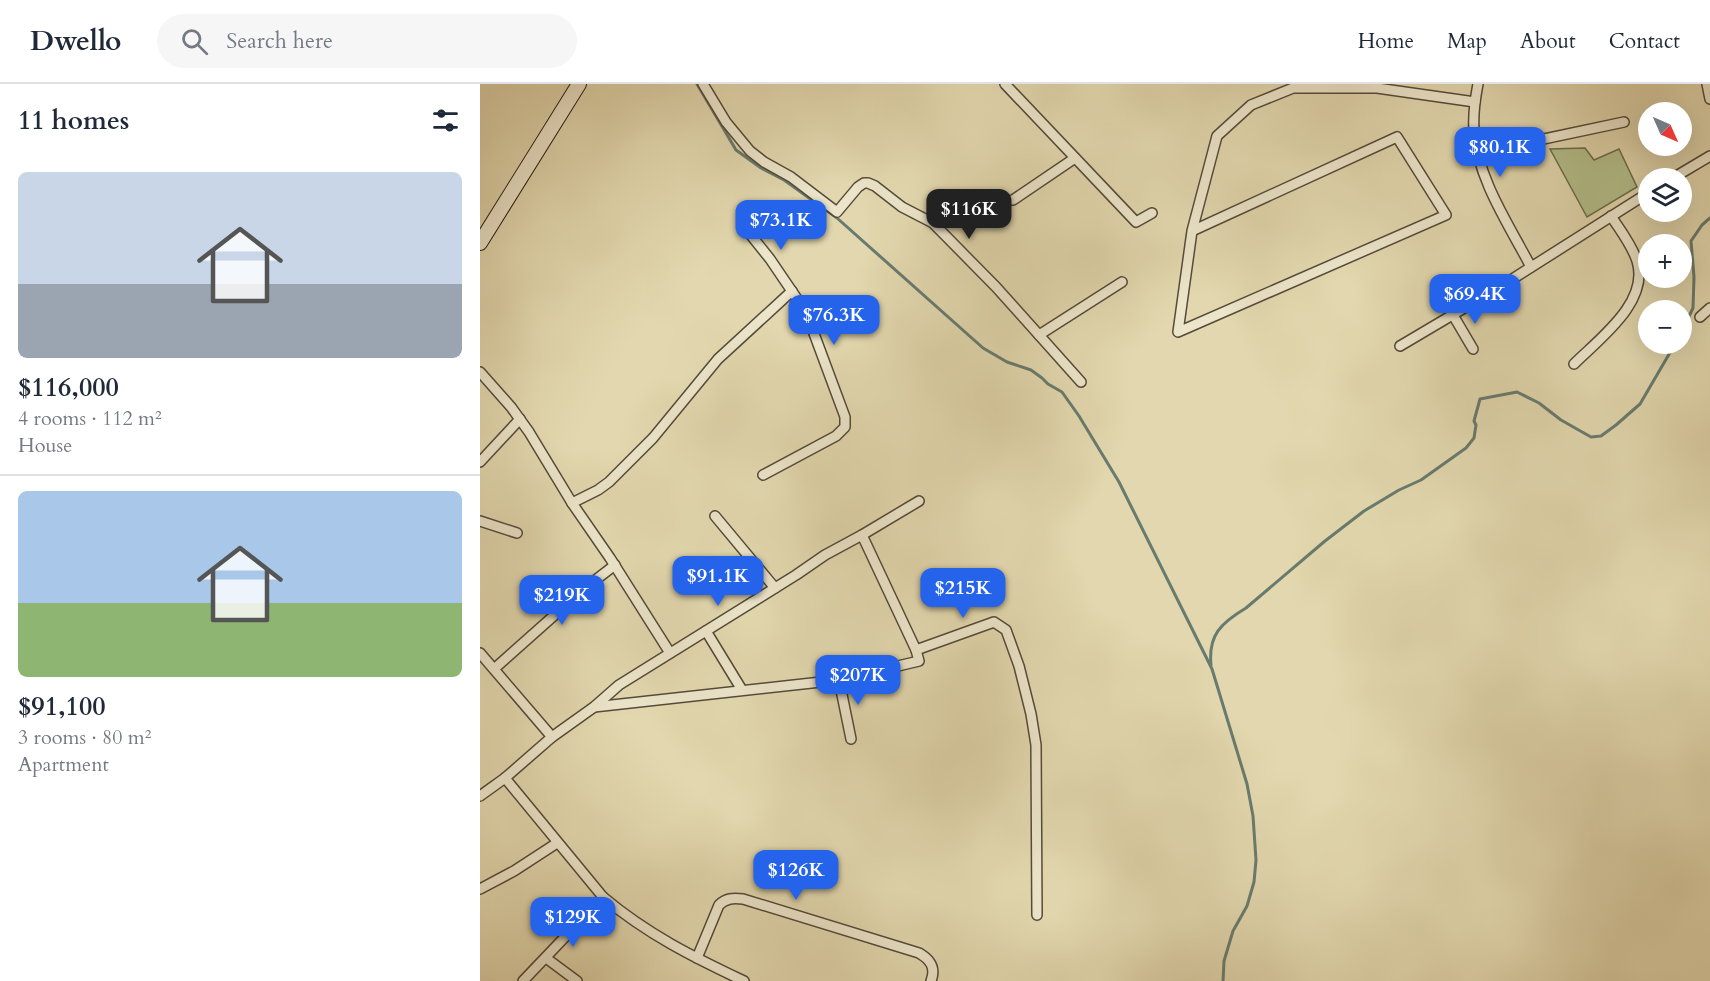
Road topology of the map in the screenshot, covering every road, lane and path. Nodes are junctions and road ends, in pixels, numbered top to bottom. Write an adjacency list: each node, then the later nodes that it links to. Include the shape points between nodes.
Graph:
1 (579, 84): 19 (main road)
2 (703, 84): 26 (street, via 750,151 837,212 858,187 868,183 933,223)
3 (1005, 84): 11 (street)
4 (1478, 84): 7 (street)
5 (1707, 84): 6 (street)
6 (1710, 99)
7 (1475, 102): 9 (street); 18 (street, via 1377,88 1293,88 1251,105 1217,136)
8 (1624, 122): 9 (street)
9 (1478, 153): 20 (street, via 1491,189)
10 (1710, 156): 12 (street)
11 (1075, 158): 14 (street); 15 (street, via 1136,222)
12 (1690, 168)
13 (1638, 199): 16 (street)
14 (1013, 200)
15 (1152, 213)
16 (1611, 216): 20 (street); 29 (street, via 1637,259 1638,287 1624,313)
17 (746, 229): 22 (street)
18 (1192, 231): 18 (street, via 1397,137 1446,216 1179,332)
19 (480, 243)
20 (1531, 267): 24 (street)
21 (1122, 282): 26 (street)
22 (792, 291): 34 (street, via 809,318 845,417 845,427 836,436); 36 (street, via 718,359 653,438 609,482)
23 (1710, 308): 25 (street)
24 (1453, 315): 27 (street); 28 (street)
25 (1700, 317)
26 (1039, 335): 31 (street)
27 (1400, 346)
28 (1473, 349)
29 (1574, 364)
30 (480, 372): 32 (street)
31 (1081, 382)
32 (520, 419): 33 (street); 36 (street)
33 (480, 462)
34 (763, 475)
35 (919, 501): 40 (street)
36 (572, 503): 41 (street)
37 (715, 516): 42 (street)
38 (480, 521): 39 (street)
39 (517, 533)
40 (862, 535): 42 (street); 44 (street)
41 (615, 565): 46 (street); 47 (street)
42 (775, 588): 43 (street)
43 (706, 631): 46 (street); 49 (street)
44 (916, 650): 48 (street, via 919,661); 58 (street, via 994,622 1006,630 1019,666 1036,745)
45 (480, 653): 47 (street)
46 (670, 653): 50 (street, via 619,685)
47 (494, 669): 51 (street)
48 (839, 680): 49 (street); 52 (street)
49 (742, 690): 50 (street)
50 (594, 707): 51 (street)
51 (552, 737): 53 (street)
52 (851, 739)
53 (504, 778): 54 (street); 55 (street)
54 (480, 796)
55 (557, 843): 56 (street); 57 (street)
56 (480, 889)
57 (603, 897): 59 (street); 60 (street, via 651,933)
58 (1037, 915)
59 (546, 957): 61 (street); 62 (street)
60 (697, 958): 63 (street); 64 (street, via 719,905 732,898 919,953 931,962)
61 (523, 981)
62 (577, 981)
63 (744, 981)
64 (931, 981)

